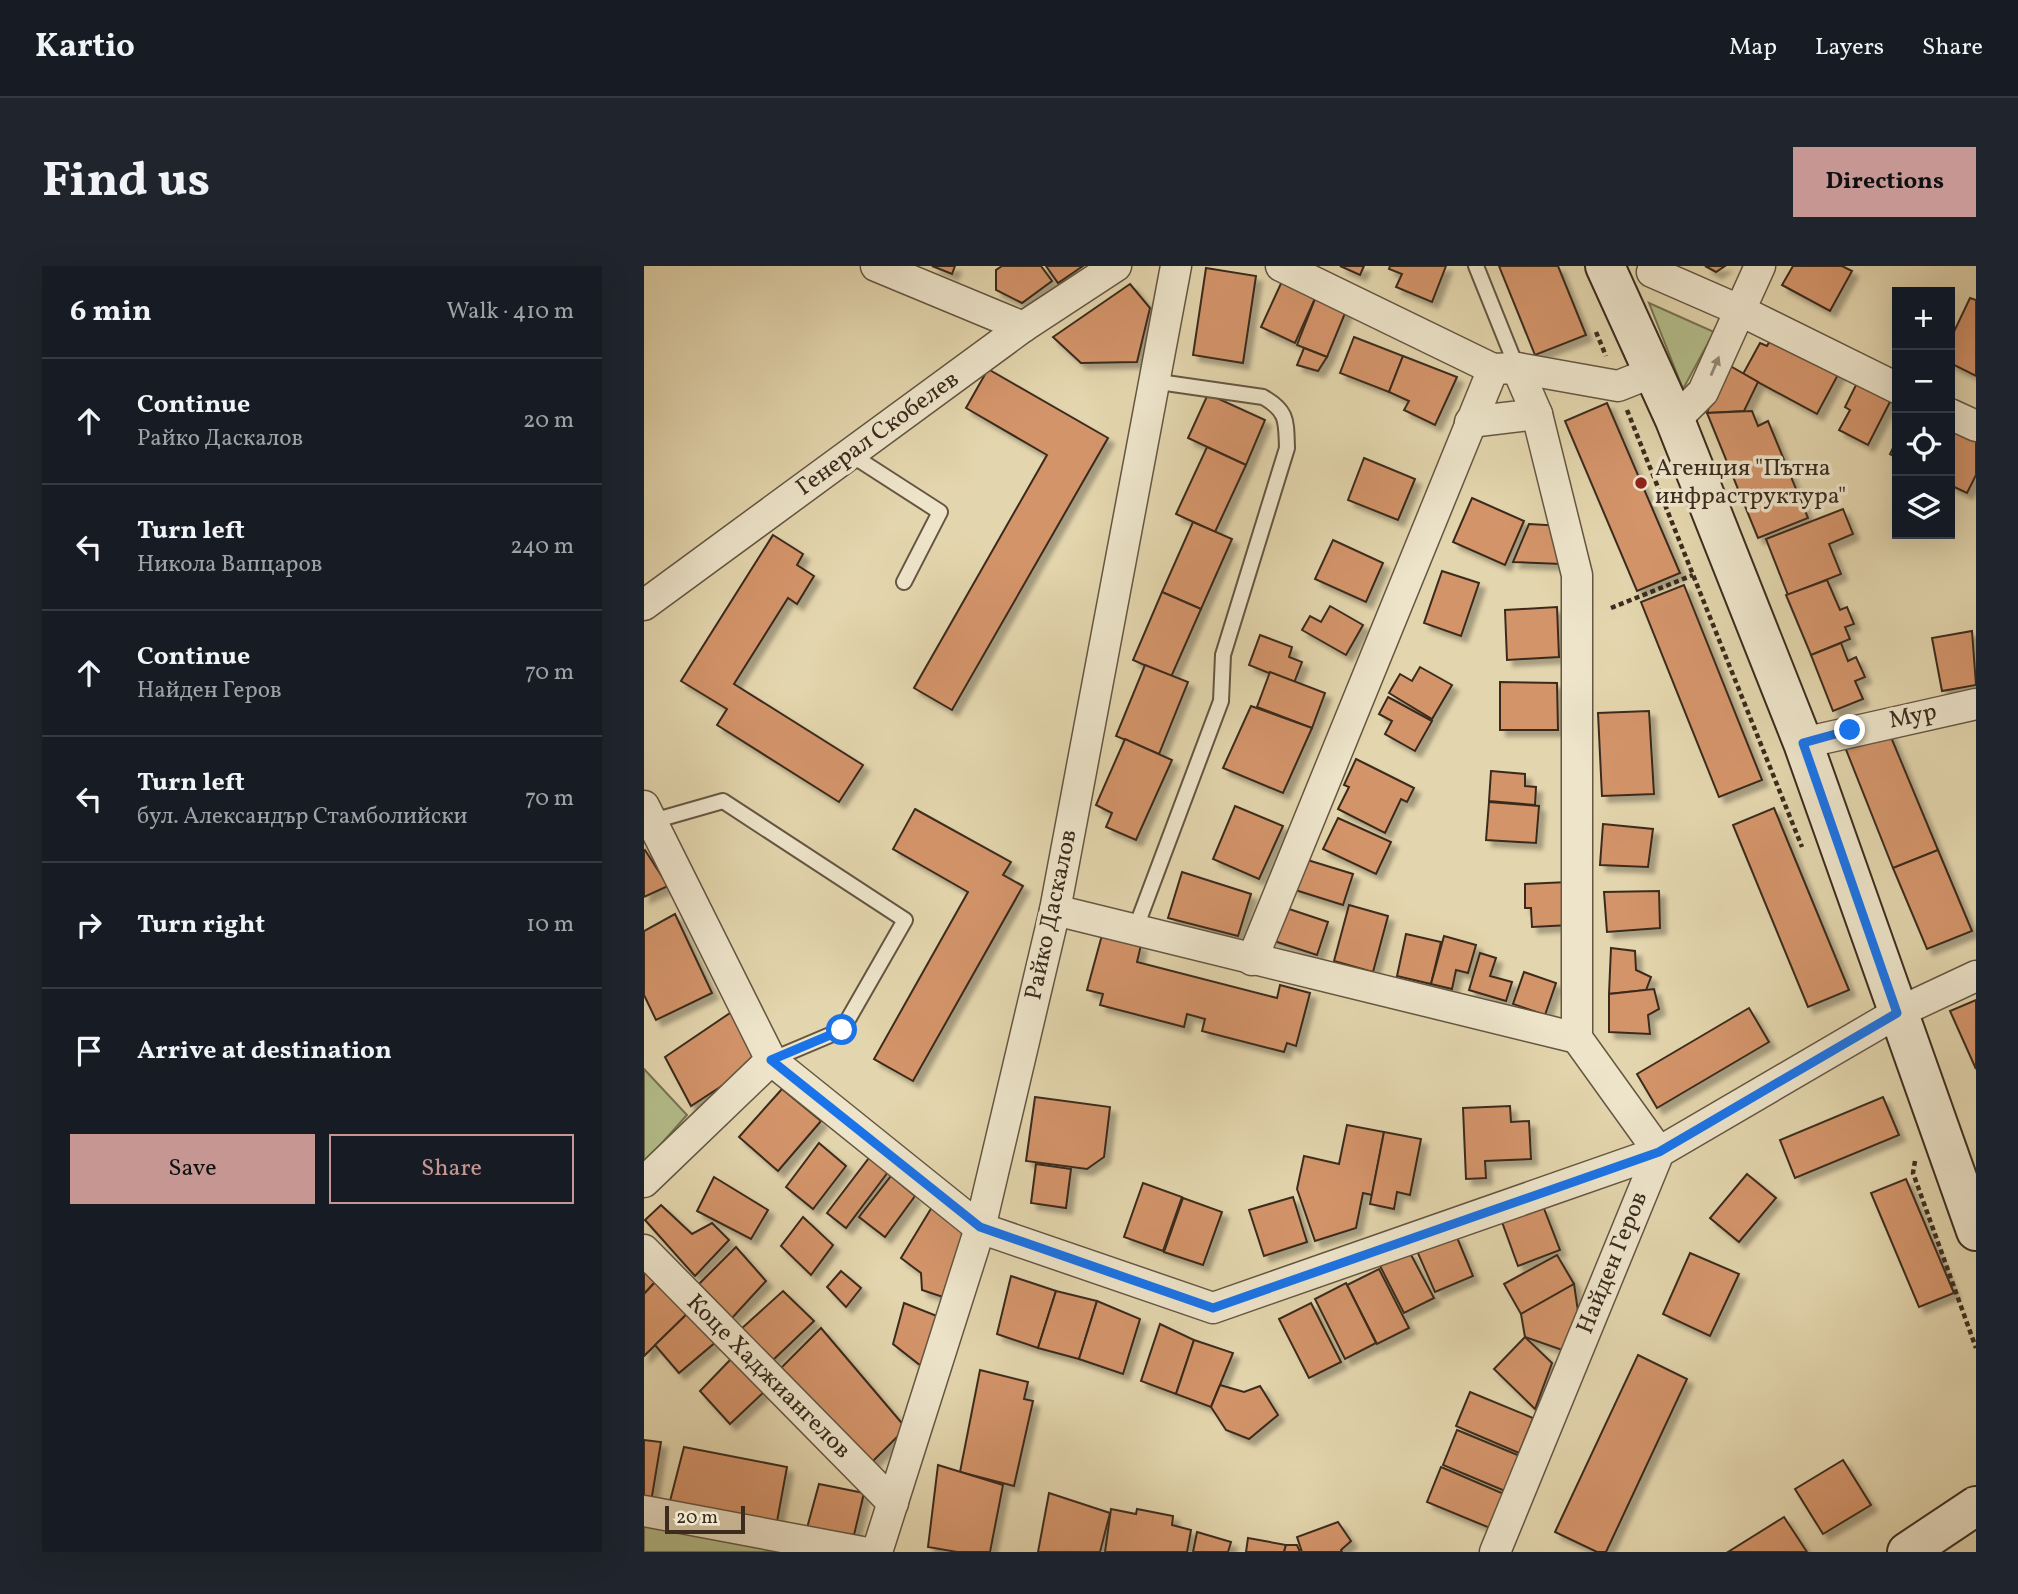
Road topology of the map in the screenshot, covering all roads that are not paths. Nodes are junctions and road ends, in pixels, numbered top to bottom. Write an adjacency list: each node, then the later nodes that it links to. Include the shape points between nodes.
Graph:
1 (876, 266): 10 (street)
2 (1116, 266): 10 (street, Генерал Скобелев)
3 (1176, 266): 13 (street, Райко Даскалов)
4 (1281, 266): 11 (street)
5 (1476, 266): 11 (lane)
6 (1605, 266): 12 (street)
7 (1760, 266): 9 (street)
8 (1652, 272): 9 (street)
9 (1739, 310): 14 (street); 17 (street, one-way to 9, via 1703,392)
10 (1023, 327): 20 (street, Генерал Скобелев)
11 (1505, 369): 12 (street); 15 (street); 18 (street)
12 (1634, 380): 17 (street)
13 (1153, 381): 26 (street, Райко Даскалов); 27 (lane, via 1263,397 1285,417 1287,448 1223,655 1221,701)
14 (1892, 386)
15 (1537, 414): 18 (street); 31 (street, via 1577,575)
16 (1955, 416): 19 (street)
17 (1675, 420): 24 (street)
18 (1470, 422): 28 (street)
19 (1976, 426)
20 (850, 454): 21 (lane, via 940,512); 22 (street, Генерал Скобелев)
21 (904, 582)
22 (644, 605)
23 (1976, 704): 24 (street, Мур)
24 (1803, 743): 30 (street)
25 (648, 813): 32 (street); 32 (lane, via 723,801 905,920 842,1030)
26 (1055, 910): 27 (street); 35 (street, Райко Даскалов)
27 (1135, 930): 28 (street)
28 (1252, 960): 31 (street)
29 (1976, 976): 30 (street)
30 (1897, 1013): 33 (street); 36 (street)
31 (1577, 1038): 33 (street)
32 (771, 1060): 34 (street); 35 (street)
33 (1659, 1152): 35 (street, via 1213,1308); 43 (street, Найден Геров)
34 (644, 1182)
35 (980, 1227): 38 (street, Райко Даскалов)
36 (1976, 1231)
37 (644, 1250): 38 (street, Коце Хаджиангелов)
38 (893, 1503): 42 (street, Райко Даскалов)
39 (1976, 1506): 44 (street)
40 (644, 1511): 41 (street)
41 (862, 1552)
42 (877, 1552)
43 (1495, 1552)
44 (1907, 1552)

